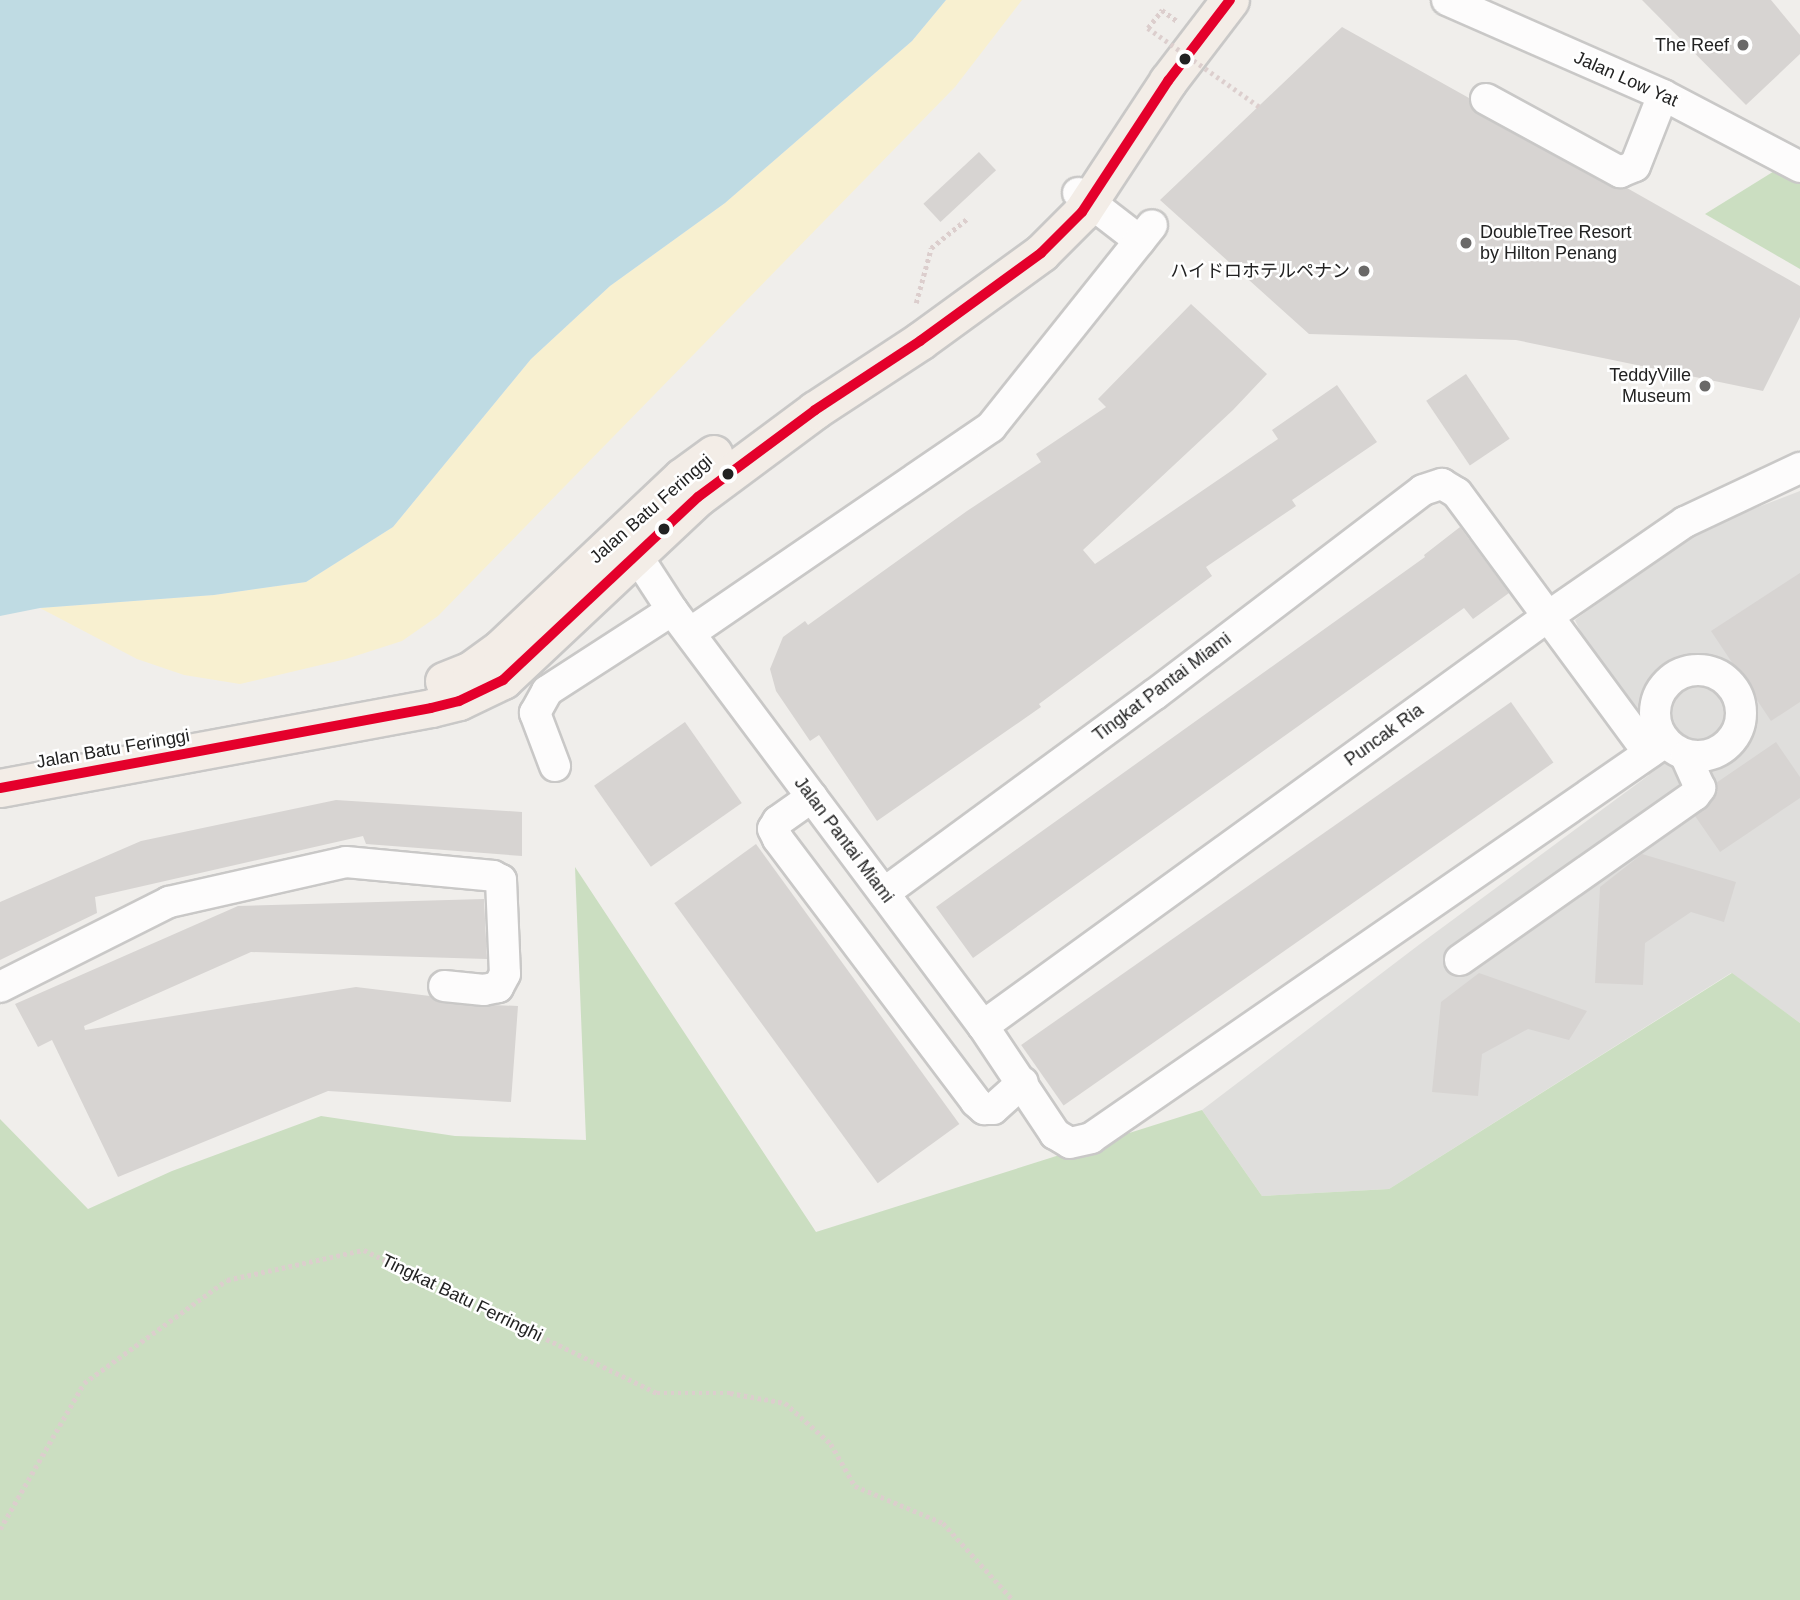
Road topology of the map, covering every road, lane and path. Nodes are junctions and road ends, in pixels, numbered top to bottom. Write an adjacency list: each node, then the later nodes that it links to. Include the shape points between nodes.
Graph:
1 (1208, 0): 9 (main road, Jalan Batu Feringgi, via 1153,74)
2 (1230, 0): 9 (main road, Jalan Batu Feringgi)
3 (1447, 0): 5 (street, Jalan Low Yat)
4 (1161, 10): 7 (path, bridge, via 1147,28)
5 (1663, 95): 6 (street, via 1635,166 1620,172); 8 (street, Jalan Low Yat)
6 (1486, 99)
7 (1260, 107)
8 (1800, 167)
9 (1084, 197): 11 (main road, Jalan Batu Feringgi, via 1035,239); 13 (main road, Jalan Batu Feringgi, via 1041,253 996,288); 15 (street, via 1146,233 991,427)
10 (968, 218): 11 (path, via 931,248)
11 (910, 325): 13 (main road, Jalan Batu Feringgi, via 802,391 693,470)
12 (1800, 468): 14 (street, Puncak Ria, via 1685,522)
13 (629, 544): 15 (street, Jalan Pantai Miami); 18 (main road, Jalan Batu Feringgi, via 501,648 448,680 344,708); 19 (main road, Jalan Batu Feringgi, via 519,666 483,691 458,701)
14 (1550, 615): 16 (street); 21 (street, Tingkat Pantai Miami, via 1457,493 1441,484 1423,489 1154,695); 25 (street, Puncak Ria)
15 (681, 622): 17 (street, via 547,691 535,713); 20 (street, Jalan Pantai Miami)
16 (1667, 750): 22 (street, via 1700,788 1695,795); 26 (street, Jalan Pantai Miami, via 1091,1138 1070,1143 1055,1134)
17 (555, 766)
18 (0, 769)
19 (0, 788)
20 (812, 797): 21 (street, Jalan Pantai Miami); 26 (street, via 778,821 773,829 778,839 976,1102 993,1109)
21 (884, 893): 25 (street, Jalan Pantai Miami)
22 (1460, 960)
23 (444, 986): 24 (street, via 484,990 498,986 505,975 501,880 346,862 170,902)
24 (0, 987)
25 (983, 1026): 26 (street, Jalan Pantai Miami)
26 (1023, 1082)
27 (0, 1529): 28 (path, Tingkat Batu Ferringhi, via 84,1383 227,1280 365,1250 656,1392 730,1393 785,1403 831,1444 855,1486 943,1522)
28 (1013, 1600)

